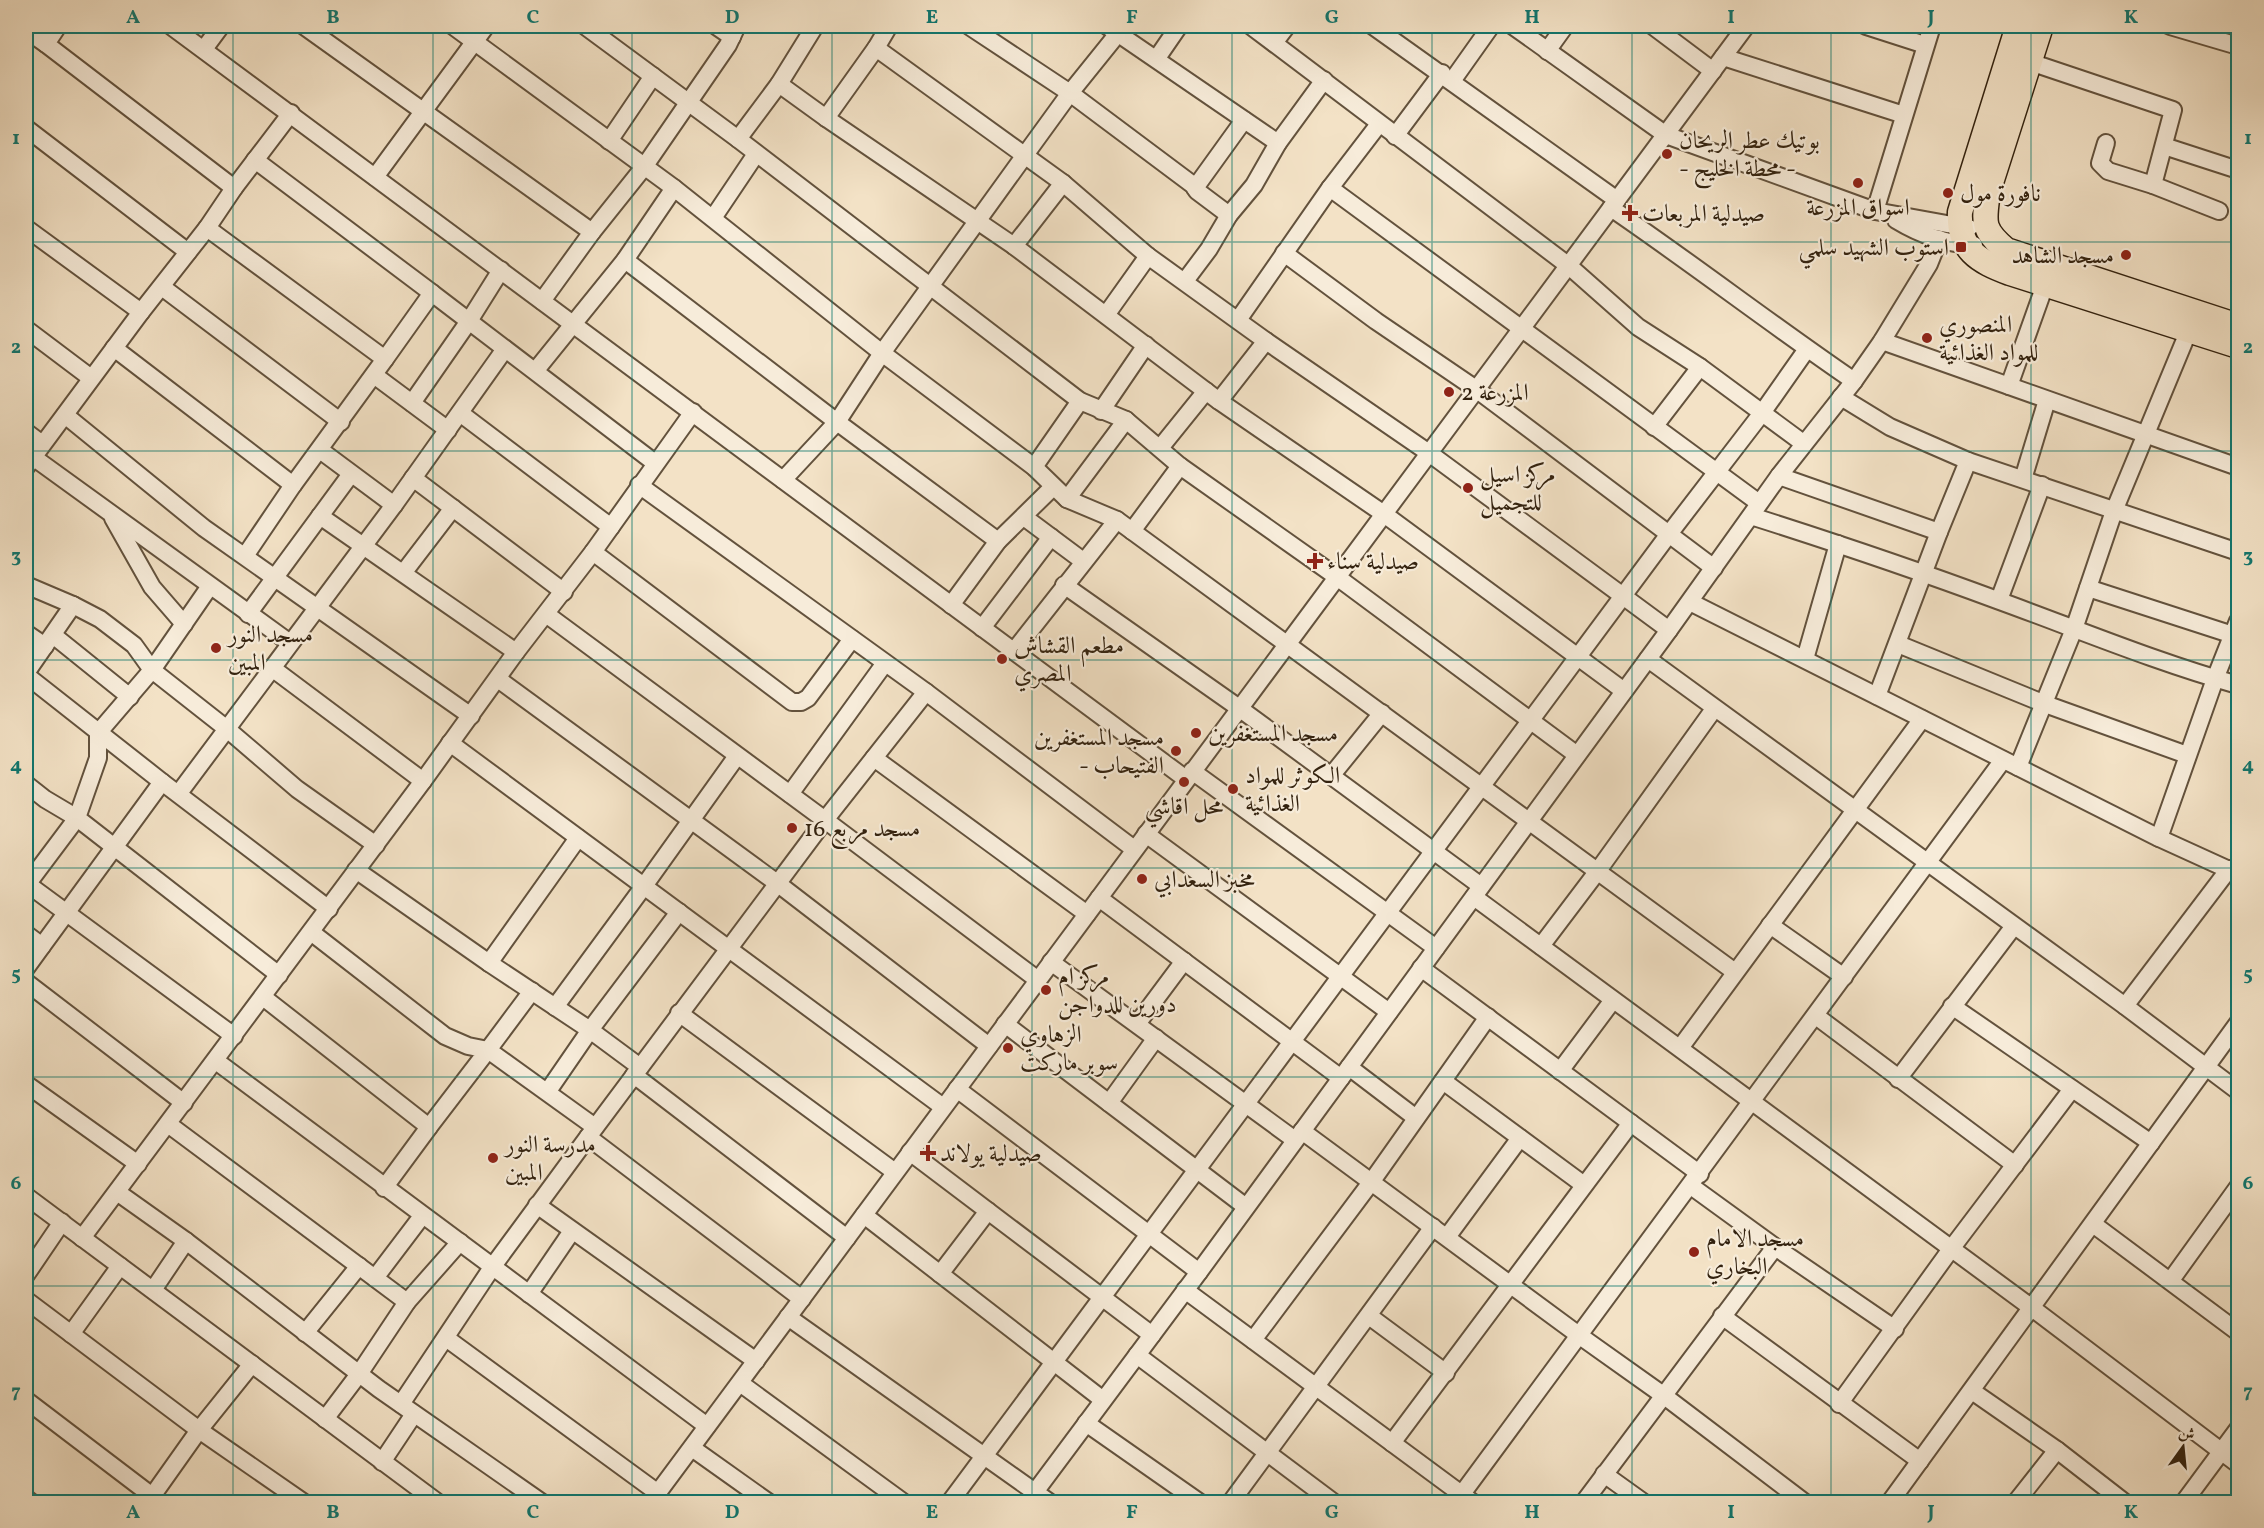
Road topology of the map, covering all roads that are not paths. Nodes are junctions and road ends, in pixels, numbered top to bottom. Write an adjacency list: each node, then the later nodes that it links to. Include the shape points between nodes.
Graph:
1 (58, 26): 31 (street)
2 (171, 26): 35 (street)
3 (221, 26): 35 (street)
4 (304, 26): 47 (street)
5 (453, 26): 29 (street)
6 (486, 26): 29 (street)
7 (585, 26): 41 (street)
8 (716, 26): 27 (street)
9 (815, 26): 44 (street)
10 (889, 26): 34 (street)
11 (1179, 26): 38 (street)
12 (1251, 26): 30 (street)
13 (1287, 26): 30 (street)
14 (1373, 26): 42 (street)
15 (1491, 26): 42 (street)
16 (1513, 26): 36 (street)
17 (1565, 26): 36 (street)
18 (1653, 26): 40 (street)
19 (1746, 26): 37 (street)
20 (1866, 26): 32 (street)
21 (1932, 26): 32 (street)
22 (2018, 26): 83 (highway, via 1964,195)
23 (2041, 26): 39 (highway)
24 (2170, 26): 33 (street)
25 (1116, 28): 38 (street); 45 (street)
26 (980, 29): 45 (street)
27 (734, 31): 46 (street)
28 (26, 41): 31 (street, via 36,37)
29 (475, 41): 47 (street); 57 (street)
30 (1274, 43): 43 (street)
31 (46, 44): 69 (street)
32 (1925, 45): 49 (street)
33 (2238, 46)
34 (876, 48): 50 (street); 62 (street)
35 (204, 49): 48 (street)
36 (1547, 51): 54 (street)
37 (1723, 57): 40 (street); 49 (street)
38 (1157, 58): 51 (street)
39 (2030, 62): 60 (street, via 2173,110); 82 (highway, via 1988,192 1984,218)
40 (1713, 71): 54 (street)
41 (653, 76): 46 (street); 57 (street)
42 (1447, 77): 55 (street); 73 (street)
43 (1324, 80): 52 (street); 59 (street)
44 (779, 84): 50 (street); 56 (street)
45 (1070, 93): 62 (street); 71 (street)
46 (688, 101): 56 (street); 64 (street)
47 (424, 111): 66 (street); 81 (street)
48 (291, 113): 63 (street); 66 (street)
49 (1904, 115): 75 (street)
50 (826, 118): 78 (street)
51 (1244, 120): 59 (street); 71 (street)
52 (1379, 124): 55 (street); 72 (street)
53 (26, 128): 85 (street)
54 (1666, 135): 73 (street); 75 (street)
55 (1395, 136): 89 (street)
56 (738, 140): 61 (street)
57 (609, 141): 64 (street)
58 (2106, 142): 68 (street, via 2100,163 2108,171)
59 (1278, 143): 76 (street, via 1254,185)
60 (2164, 146): 65 (street); 68 (street)
61 (756, 153): 77 (street); 94 (street)
62 (1025, 155): 67 (street); 78 (street)
63 (255, 160): 69 (street); 95 (street)
64 (644, 167): 70 (street); 81 (street)
65 (2238, 170)
66 (375, 177): 90 (street)
67 (1063, 183): 84 (street); 87 (street)
68 (2153, 185): 74 (street)
69 (234, 188): 80 (street)
70 (674, 188): 77 (street); 88 (street)
71 (1195, 188): 76 (street)
72 (1330, 188): 86 (street); 103 (street)
73 (1614, 204): 89 (street); 112 (street)
74 (2219, 211)
75 (1882, 213): 83 (street); 83 (street, via 1908,228)
76 (1229, 215): 91 (street)
77 (713, 218): 113 (street)
78 (978, 220): 84 (street); 94 (street)
79 (26, 228): 97 (street)
80 (207, 228): 85 (street); 114 (street)
81 (592, 232): 96 (street)
82 (1989, 233): 83 (street, via 1984,243); 102 (highway, via 2006,250)
83 (1955, 237): 92 (highway, via 1991,266); 107 (street, via 1929,264)
84 (1014, 246): 98 (street)
85 (188, 252): 93 (street)
86 (1284, 253): 99 (street); 121 (street)
87 (1149, 256): 91 (street); 98 (street)
88 (625, 260): 101 (street); 134 (street)
89 (1569, 266): 103 (street); 115 (street, via 1638,327)
90 (501, 270): 96 (street); 100 (street)
91 (1185, 281): 99 (street)
92 (2045, 285): 105 (highway); 120 (street)
93 (162, 287): 97 (street); 133 (street)
94 (930, 288): 113 (street); 125 (street)
95 (432, 293): 100 (street); 114 (street)
96 (543, 301): 101 (street)
97 (141, 312): 110 (street)
98 (1106, 315): 108 (street)
99 (1238, 320): 106 (street)
100 (469, 321): 111 (street); 126 (street)
101 (574, 324): 116 (street); 128 (street)
102 (2238, 326)
103 (1522, 327): 121 (street); 135 (street)
104 (26, 329): 118 (street)
105 (2189, 330): 109 (highway); 138 (street)
106 (1266, 341): 122 (street); 142 (street)
107 (1882, 341): 119 (street); 120 (street)
108 (1146, 345): 122 (street); 127 (street)
109 (2238, 346)
110 (114, 348): 118 (street); 155 (street)
111 (505, 349): 116 (street); 129 (street)
112 (1807, 349): 119 (street); 130 (street)
113 (882, 353): 134 (street); 147 (street)
114 (385, 359): 117 (street)
115 (1700, 367): 130 (street); 135 (street)
116 (536, 370): 145 (street)
117 (374, 375): 126 (street); 133 (street)
118 (91, 378): 131 (street)
119 (1854, 381): 123 (street)
120 (2009, 387): 124 (street)
121 (1476, 389): 142 (street); 172 (street)
122 (1212, 396): 140 (street); 165 (street)
123 (1841, 397): 139 (street); 144 (street, via 1890,427)
124 (2047, 400): 138 (street); 153 (street)
125 (1080, 401): 127 (street); 147 (street)
126 (412, 403): 136 (street)
127 (1101, 411): 132 (street)
128 (693, 412): 145 (street); 154 (street)
129 (460, 413): 136 (street); 169 (street)
130 (1762, 413): 139 (street); 149 (street)
131 (65, 415): 143 (street); 179 (street, via 204,528)
132 (1126, 420): 140 (street); 159 (street)
133 (340, 422): 141 (street)
134 (837, 422): 154 (street); 174 (street)
135 (1654, 427): 149 (street)
136 (448, 430): 152 (street)
137 (26, 432): 143 (street)
138 (2145, 435): 148 (street); 163 (street)
139 (1803, 443): 151 (street)
140 (1160, 448): 146 (street)
141 (320, 450): 150 (street); 155 (street)
142 (1429, 453): 165 (street); 191 (street)
143 (34, 456): 164 (street)
144 (1968, 461): 153 (street); 171 (street)
145 (655, 463): 156 (street)
146 (1180, 466): 170 (street); 185 (street)
147 (1034, 467): 158 (street)
148 (2238, 467)
149 (1716, 472): 162 (street); 172 (street)
150 (351, 474): 160 (street); 166 (street)
151 (1779, 476): 162 (street); 171 (street)
152 (413, 478): 160 (street); 161 (street)
153 (2023, 479): 157 (street)
154 (783, 480): 195 (street)
155 (293, 485): 179 (street)
156 (639, 485): 169 (street); 205 (street)
157 (2042, 485): 163 (street); 192 (street)
158 (1053, 487): 159 (street); 167 (street)
159 (1067, 499): 168 (street)
160 (394, 505): 176 (street)
161 (453, 508): 182 (street); 190 (street)
162 (1755, 510): 175 (street); 181 (street)
163 (2114, 511): 178 (street); 189 (street)
164 (110, 513): 187 (street); 199 (street, via 152,587)
165 (1384, 514): 185 (street); 212 (street)
166 (320, 516): 176 (street); 184 (street)
167 (1024, 517): 173 (street); 174 (street)
168 (1117, 520): 170 (street); 180 (street)
169 (611, 527): 177 (street)
170 (1132, 531): 208 (street)
171 (1939, 532): 183 (street)
172 (1669, 534): 181 (street); 191 (street)
173 (1051, 537): 180 (street); 200 (street)
174 (998, 541): 195 (street)
175 (1838, 544): 183 (street); 214 (street)
176 (363, 545): 182 (street); 196 (street)
177 (593, 552): 190 (street); 205 (street, via 792,702 807,698)
178 (2238, 552)
179 (245, 556): 184 (street)
180 (1083, 561): 186 (street)
181 (1714, 568): 193 (street)
182 (404, 572): 211 (street)
183 (1924, 574): 192 (street); 209 (street)
184 (275, 576): 196 (street); 197 (street)
185 (1337, 577): 208 (street); 232 (street)
186 (1064, 585): 210 (street); 227 (street)
187 (210, 586): 197 (street); 199 (street)
188 (26, 587): 194 (street)
189 (2088, 588): 202 (street); 204 (street)
190 (564, 592): 198 (street)
191 (1623, 596): 201 (street); 212 (street)
192 (1999, 600): 202 (street)
193 (1690, 602): 201 (street); 214 (street)
194 (73, 605): 206 (street); 217 (street, via 100,619 134,645)
195 (951, 605): 200 (street)
196 (317, 608): 207 (street); 230 (street)
197 (248, 614): 207 (street)
198 (546, 614): 211 (street); 238 (street)
199 (184, 624): 217 (street)
200 (982, 628): 210 (street)
201 (1669, 630): 213 (street)
202 (2074, 630): 220 (street); 226 (street)
203 (26, 633): 206 (street)
204 (2235, 634): 220 (street)
205 (852, 639): 215 (street)
206 (49, 641): 218 (street); 225 (street)
207 (290, 643): 216 (street)
208 (1287, 644): 227 (street); 229 (street)
209 (1898, 644): 224 (street); 226 (street)
210 (1014, 651): 241 (street)
211 (516, 652): 219 (street)
212 (1579, 657): 222 (street); 232 (street)
213 (1647, 659): 222 (street); 228 (street)
214 (1805, 660): 224 (street)
215 (885, 663): 223 (street); 248 (street)
216 (272, 668): 233 (street); 243 (street)
217 (152, 670): 225 (street); 233 (street)
218 (26, 674): 234 (street)
219 (498, 679): 230 (street); 251 (street)
220 (2215, 679): 221 (street); 237 (street)
221 (2238, 685)
222 (1624, 691): 236 (street)
223 (926, 692): 239 (street); 259 (street)
224 (1877, 696): 231 (street)
225 (130, 697): 234 (street)
226 (2044, 704): 237 (street); 240 (street)
227 (1239, 708): 241 (street); 242 (street)
228 (1714, 709): 249 (street); 264 (street)
229 (1382, 713): 242 (street); 246 (street)
230 (471, 716): 235 (street)
231 (1922, 718): 240 (street); 249 (street)
232 (1531, 721): 236 (street); 246 (street)
233 (227, 729): 247 (street); 257 (street, via 297,789)
234 (98, 732): 244 (street); 250 (street, via 98,758)
235 (450, 743): 243 (street); 255 (street)
236 (1577, 755): 253 (street)
237 (2187, 755): 256 (street)
238 (737, 756): 248 (street); 251 (street)
239 (874, 758): 252 (street); 273 (street)
240 (2011, 763): 256 (street); 261 (street)
241 (1189, 775): 254 (street); 274 (street)
242 (1331, 776): 260 (street)
243 (423, 781): 257 (street)
244 (162, 782): 247 (street); 258 (street)
245 (26, 784): 250 (street)
246 (1483, 787): 253 (street); 260 (street)
247 (179, 794): 270 (street)
248 (790, 794): 252 (street)
249 (1855, 810): 261 (street); 275 (street)
250 (77, 818): 258 (street); 266 (street)
251 (692, 820): 265 (street); 267 (street)
252 (825, 820): 265 (street); 292 (street)
253 (1528, 822): 264 (street); 268 (street)
254 (1146, 834): 259 (street); 290 (street)
255 (578, 838): 267 (street); 285 (street)
256 (2159, 838): 263 (street)
257 (376, 844): 262 (street)
258 (115, 846): 272 (street); 289 (street)
259 (1134, 849): 269 (street)
260 (1435, 852): 268 (street); 274 (street)
261 (1927, 863): 276 (street); 291 (street)
262 (356, 870): 270 (street); 285 (street)
263 (2234, 871): 298 (street)
264 (1597, 872): 280 (street); 288 (street)
265 (777, 883): 281 (street); 311 (street)
266 (26, 884): 272 (street)
267 (644, 886): 271 (street); 299 (street)
268 (1477, 891): 280 (street); 282 (street)
269 (1099, 898): 273 (street); 283 (street)
270 (328, 909): 277 (street)
271 (679, 912): 281 (street); 307 (street)
272 (66, 913): 279 (street); 308 (street)
273 (1087, 914): 284 (street)
274 (1388, 915): 282 (street); 290 (street)
275 (1770, 925): 288 (street); 291 (street)
276 (2014, 926): 297 (street); 298 (street)
277 (311, 932): 289 (street); 313 (street, via 445,1036)
278 (26, 934): 279 (street)
279 (42, 946): 286 (street)
280 (1541, 946): 296 (street)
281 (728, 948): 301 (street); 330 (street)
282 (1436, 948): 287 (street)
283 (1184, 961): 306 (street); 310 (street)
284 (1051, 962): 292 (street); 306 (street)
285 (489, 963): 294 (street)
286 (26, 968)
287 (1421, 968): 300 (street); 303 (street)
288 (1735, 972): 312 (street)
289 (279, 975): 295 (street)
290 (1341, 977): 300 (street); 310 (street)
291 (1844, 977): 302 (street)
292 (1038, 980): 305 (street)
293 (26, 982): 327 (street)
294 (532, 991): 299 (street); 313 (street)
295 (263, 997): 308 (street); 334 (street)
296 (1614, 1000): 312 (street); 317 (street)
297 (1952, 1006): 319 (street); 323 (street)
298 (2125, 1006): 315 (street)
299 (555, 1007): 307 (street)
300 (1389, 1012): 318 (street)
301 (679, 1014): 316 (street); 343 (street)
302 (1816, 1016): 319 (street); 326 (street)
303 (1488, 1017): 317 (street); 320 (street)
304 (2238, 1023): 315 (street)
305 (1005, 1024): 311 (street); 328 (street)
306 (1137, 1024): 309 (street)
307 (591, 1030): 316 (street); 324 (street)
308 (234, 1036): 314 (street)
309 (1156, 1038): 328 (street); 329 (street)
310 (1293, 1042): 318 (street); 329 (street)
311 (989, 1046): 322 (street)
312 (1680, 1048): 326 (street)
313 (488, 1050): 324 (street); 334 (street)
314 (216, 1061): 327 (street); 348 (street)
315 (2205, 1067): 325 (street); 338 (street)
316 (637, 1071): 335 (street); 364 (street)
317 (1560, 1071): 332 (street)
318 (1345, 1072): 331 (street); 336 (street)
319 (1899, 1079): 341 (street)
320 (1443, 1081): 331 (street); 337 (street)
321 (26, 1084): 340 (street)
322 (957, 1089): 330 (street); 361 (street)
323 (2072, 1089): 338 (street); 341 (street)
324 (548, 1091): 335 (street)
325 (2238, 1092)
326 (1753, 1102): 344 (street); 368 (street)
327 (184, 1103): 333 (street)
328 (1109, 1103): 342 (street)
329 (1246, 1104): 336 (street); 342 (street)
330 (943, 1107): 339 (street)
331 (1416, 1118): 345 (street)
332 (1630, 1123): 344 (street); 346 (street)
333 (168, 1124): 340 (street); 370 (street)
334 (429, 1127): 348 (street)
335 (592, 1132): 351 (street); 382 (street)
336 (1298, 1136): 345 (street); 352 (street)
337 (1520, 1138): 346 (street); 362 (street)
338 (2151, 1143): 358 (street)
339 (910, 1152): 343 (street); 354 (street)
340 (138, 1164): 349 (street)
341 (2015, 1165): 368 (street)
342 (1197, 1171): 352 (street); 361 (street)
343 (895, 1172): 355 (street)
344 (1695, 1180): 367 (street); 394 (street)
345 (1372, 1181): 359 (street); 396 (street)
346 (1584, 1185): 377 (street)
347 (2238, 1187): 353 (street)
348 (384, 1188): 356 (street)
349 (117, 1192): 363 (street); 365 (street)
350 (27, 1201): 357 (street)
351 (537, 1205): 360 (street); 371 (street)
352 (1246, 1207): 372 (street)
353 (2232, 1209): 376 (street)
354 (988, 1211): 373 (street); 381 (street)
355 (864, 1215): 364 (street); 373 (street)
356 (422, 1216): 366 (street); 375 (street)
357 (62, 1222): 363 (street); 374 (street)
358 (2093, 1224): 376 (street); 385 (street)
359 (1432, 1227): 362 (street); 386 (street)
360 (572, 1231): 380 (street); 398 (street)
361 (1149, 1235): 372 (street); 381 (street)
362 (1447, 1237): 377 (street)
363 (82, 1238): 369 (street)
364 (847, 1238): 382 (street)
365 (186, 1241): 378 (street); 391 (street)
366 (460, 1242): 371 (street); 384 (street)
367 (1775, 1247): 387 (street); 389 (street)
368 (1952, 1249): 385 (street); 389 (street)
369 (120, 1266): 378 (street); 392 (street)
370 (359, 1266): 375 (street); 391 (street)
371 (493, 1266): 380 (street); 395 (street)
372 (1199, 1272): 379 (street)
373 (940, 1274): 399 (street)
374 (26, 1275)
375 (375, 1278): 384 (street)
376 (2171, 1280): 390 (street)
377 (1512, 1284): 394 (street); 401 (street)
378 (153, 1290): 400 (street)
379 (1185, 1290): 393 (street); 396 (street)
380 (530, 1293): 413 (street)
381 (1102, 1298): 393 (street); 399 (street)
382 (802, 1299): 388 (street)
383 (26, 1300): 392 (street)
384 (407, 1302): 402 (street)
385 (2032, 1308): 405 (street); 419 (street)
386 (1369, 1316): 401 (street); 404 (street)
387 (1722, 1316): 406 (street); 409 (street)
388 (788, 1317): 398 (street); 421 (street)
389 (1895, 1329): 409 (street)
390 (2238, 1332)
391 (305, 1333): 402 (street)
392 (71, 1334): 415 (street)
393 (1152, 1335): 397 (street)
394 (1580, 1336): 406 (street); 431 (street)
395 (446, 1338): 410 (street); 430 (street)
396 (1252, 1340): 404 (street)
397 (1137, 1355): 408 (street); 420 (street)
398 (756, 1361): 403 (street)
399 (1054, 1362): 408 (street); 421 (street)
400 (252, 1364): 411 (street); 415 (street)
401 (1446, 1373): 416 (street)
402 (359, 1374): 410 (street); 411 (street)
403 (740, 1383): 413 (street); 428 (street)
404 (1316, 1387): 416 (street); 420 (street)
405 (1972, 1391): 418 (street); 422 (street)
406 (1663, 1395): 425 (street); 447 (street)
407 (26, 1400): 432 (street)
408 (1103, 1400): 412 (street)
409 (1839, 1404): 422 (street)
410 (407, 1409): 423 (street); 437 (street)
411 (325, 1419): 423 (street)
412 (1086, 1423): 427 (street); 442 (street)
413 (708, 1426): 417 (street)
414 (2238, 1429): 419 (street)
415 (199, 1430): 432 (street); 434 (street)
416 (1392, 1443): 431 (street)
417 (692, 1448): 430 (street); 438 (street)
418 (2057, 1450): 449 (street); 450 (street)
419 (2222, 1452): 424 (street); 451 (street)
420 (1267, 1454): 443 (street); 444 (street)
421 (984, 1456): 427 (street); 440 (street)
422 (1920, 1461): 448 (street)
423 (382, 1462): 426 (street)
424 (2238, 1464)
425 (1605, 1474): 445 (street); 446 (street)
426 (418, 1488): 435 (street); 436 (street)
427 (1035, 1492): 441 (street)
428 (886, 1497): 439 (street)
429 (26, 1498): 433 (street)
430 (655, 1498)
431 (1463, 1500)
432 (153, 1501)
433 (31, 1503)
434 (303, 1503)
435 (407, 1503)
436 (437, 1503)
437 (541, 1503)
438 (768, 1503)
439 (903, 1503)
440 (950, 1503)
441 (1049, 1503)
442 (1199, 1503)
443 (1231, 1503)
444 (1333, 1503)
445 (1584, 1503)
446 (1643, 1503)
447 (1804, 1503)
448 (1890, 1503)
449 (2016, 1503)
450 (2124, 1503)
451 (2184, 1503)

